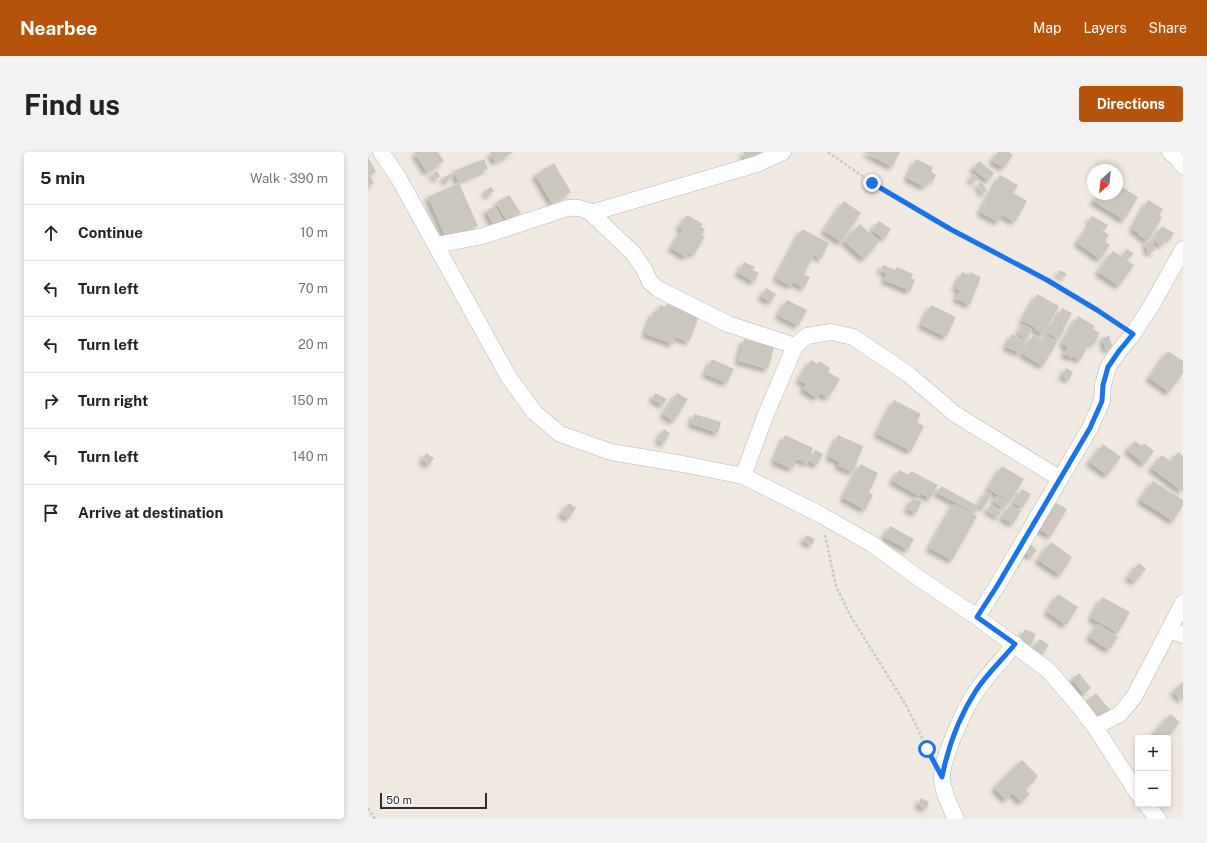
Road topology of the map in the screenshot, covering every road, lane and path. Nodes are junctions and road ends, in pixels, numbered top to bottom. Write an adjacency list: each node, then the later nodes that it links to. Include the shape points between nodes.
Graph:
1 (381, 152): 7 (street)
2 (828, 152): 9 (path, via 872,183 952,230 1053,284)
3 (1170, 152): 5 (street)
4 (779, 153): 6 (street, via 757,164)
5 (1183, 166)
6 (591, 213): 7 (street, via 577,207 568,208 483,236); 10 (street, via 632,253 658,290 728,324)
7 (436, 245): 11 (street, via 508,376 534,412 560,434 611,452)
8 (1183, 249): 9 (street, via 1153,304)
9 (1133, 334): 12 (street, via 1108,367 1102,401 1090,428)
10 (795, 346): 11 (street); 12 (street, via 807,336 831,332 853,337 908,374 955,414)
11 (743, 476): 13 (street)
12 (1059, 478): 15 (street)
13 (821, 515): 15 (street, via 872,544); 19 (path, via 836,586 850,615 906,705)
14 (1183, 603): 16 (street)
15 (977, 617): 17 (street)
16 (1176, 632): 18 (street, via 1120,714)
17 (1015, 644): 18 (street, via 1049,671); 19 (street, via 977,689 960,720 947,752)
18 (1094, 727): 20 (street)
19 (942, 777): 24 (street, via 944,791)
20 (1135, 789)
21 (1148, 807): 25 (street)
22 (368, 808): 23 (path)
23 (375, 819)
24 (956, 819)
25 (1158, 819)

